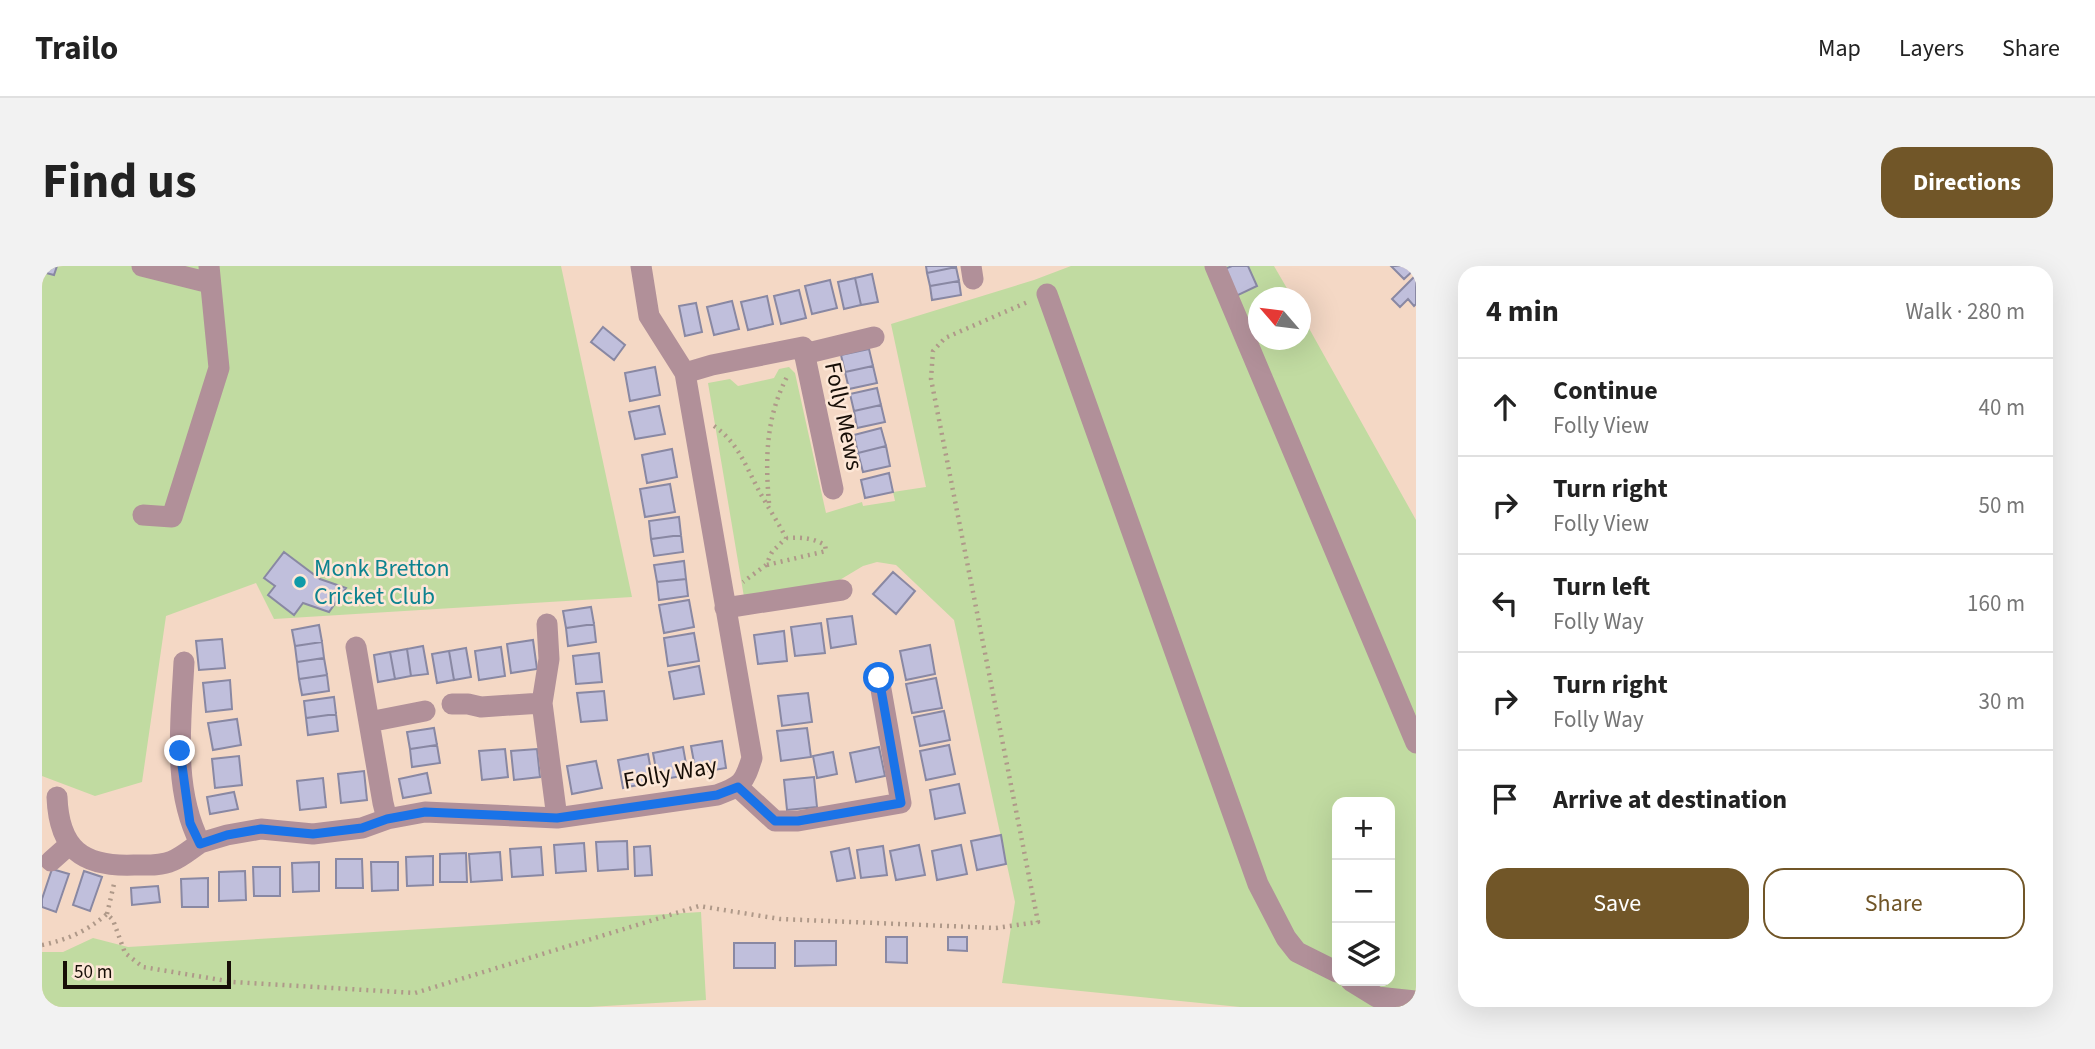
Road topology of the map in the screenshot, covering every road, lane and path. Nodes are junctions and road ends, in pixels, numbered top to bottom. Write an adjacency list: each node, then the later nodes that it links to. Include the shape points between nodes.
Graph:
1 (142, 266): 4 (street)
2 (641, 266): 8 (street, Folly Way, via 649,316)
3 (1215, 266): 25 (street)
4 (209, 275): 12 (street, via 219,368 172,517)
5 (1047, 294): 34 (path, via 945,338 933,351 931,379 1038,922 996,928 780,919 699,906 415,993 233,982 143,967 125,953); 36 (street, via 1258,884 1297,953)
6 (874, 337): 7 (street, Folly Mews)
7 (804, 354): 8 (street, Folly Mews, via 803,347); 10 (street, Folly Mews); 11 (path, via 790,371 773,408 766,448)
8 (685, 373): 9 (street, Folly Way)
9 (692, 410): 11 (path, via 735,445); 16 (street, Folly Way)
10 (833, 489)
11 (769, 507): 13 (path)
12 (143, 515)
13 (786, 538): 14 (path); 14 (path, via 818,541 826,551)
14 (766, 565): 16 (path)
15 (842, 590): 16 (street)
16 (724, 598): 26 (street, Folly Way, via 752,758)
17 (547, 624): 22 (street, via 549,659)
18 (356, 647): 24 (street)
19 (184, 662): 30 (street, via 183,787 190,823)
20 (879, 678): 26 (street, via 901,803 775,821)
21 (452, 704): 22 (street)
22 (542, 704): 28 (street)
23 (425, 711): 24 (street)
24 (369, 722): 29 (street)
25 (1416, 743)
26 (738, 787): 28 (street, Folly Way, via 717,795)
27 (52, 803): 31 (street)
28 (557, 818): 29 (street, Folly Way, via 425,812)
29 (387, 819): 30 (street, Folly Way, via 362,828 313,834 261,829)
30 (200, 844): 33 (street, Folly Way, via 170,862)
31 (69, 845): 32 (street); 33 (street, Folly Way, via 81,855)
32 (51, 861)
33 (118, 866): 34 (path)
34 (107, 914): 35 (path, via 68,940)
35 (42, 946)
36 (1332, 970)
37 (1359, 986): 38 (street, via 1377,997)
38 (1416, 1001)

